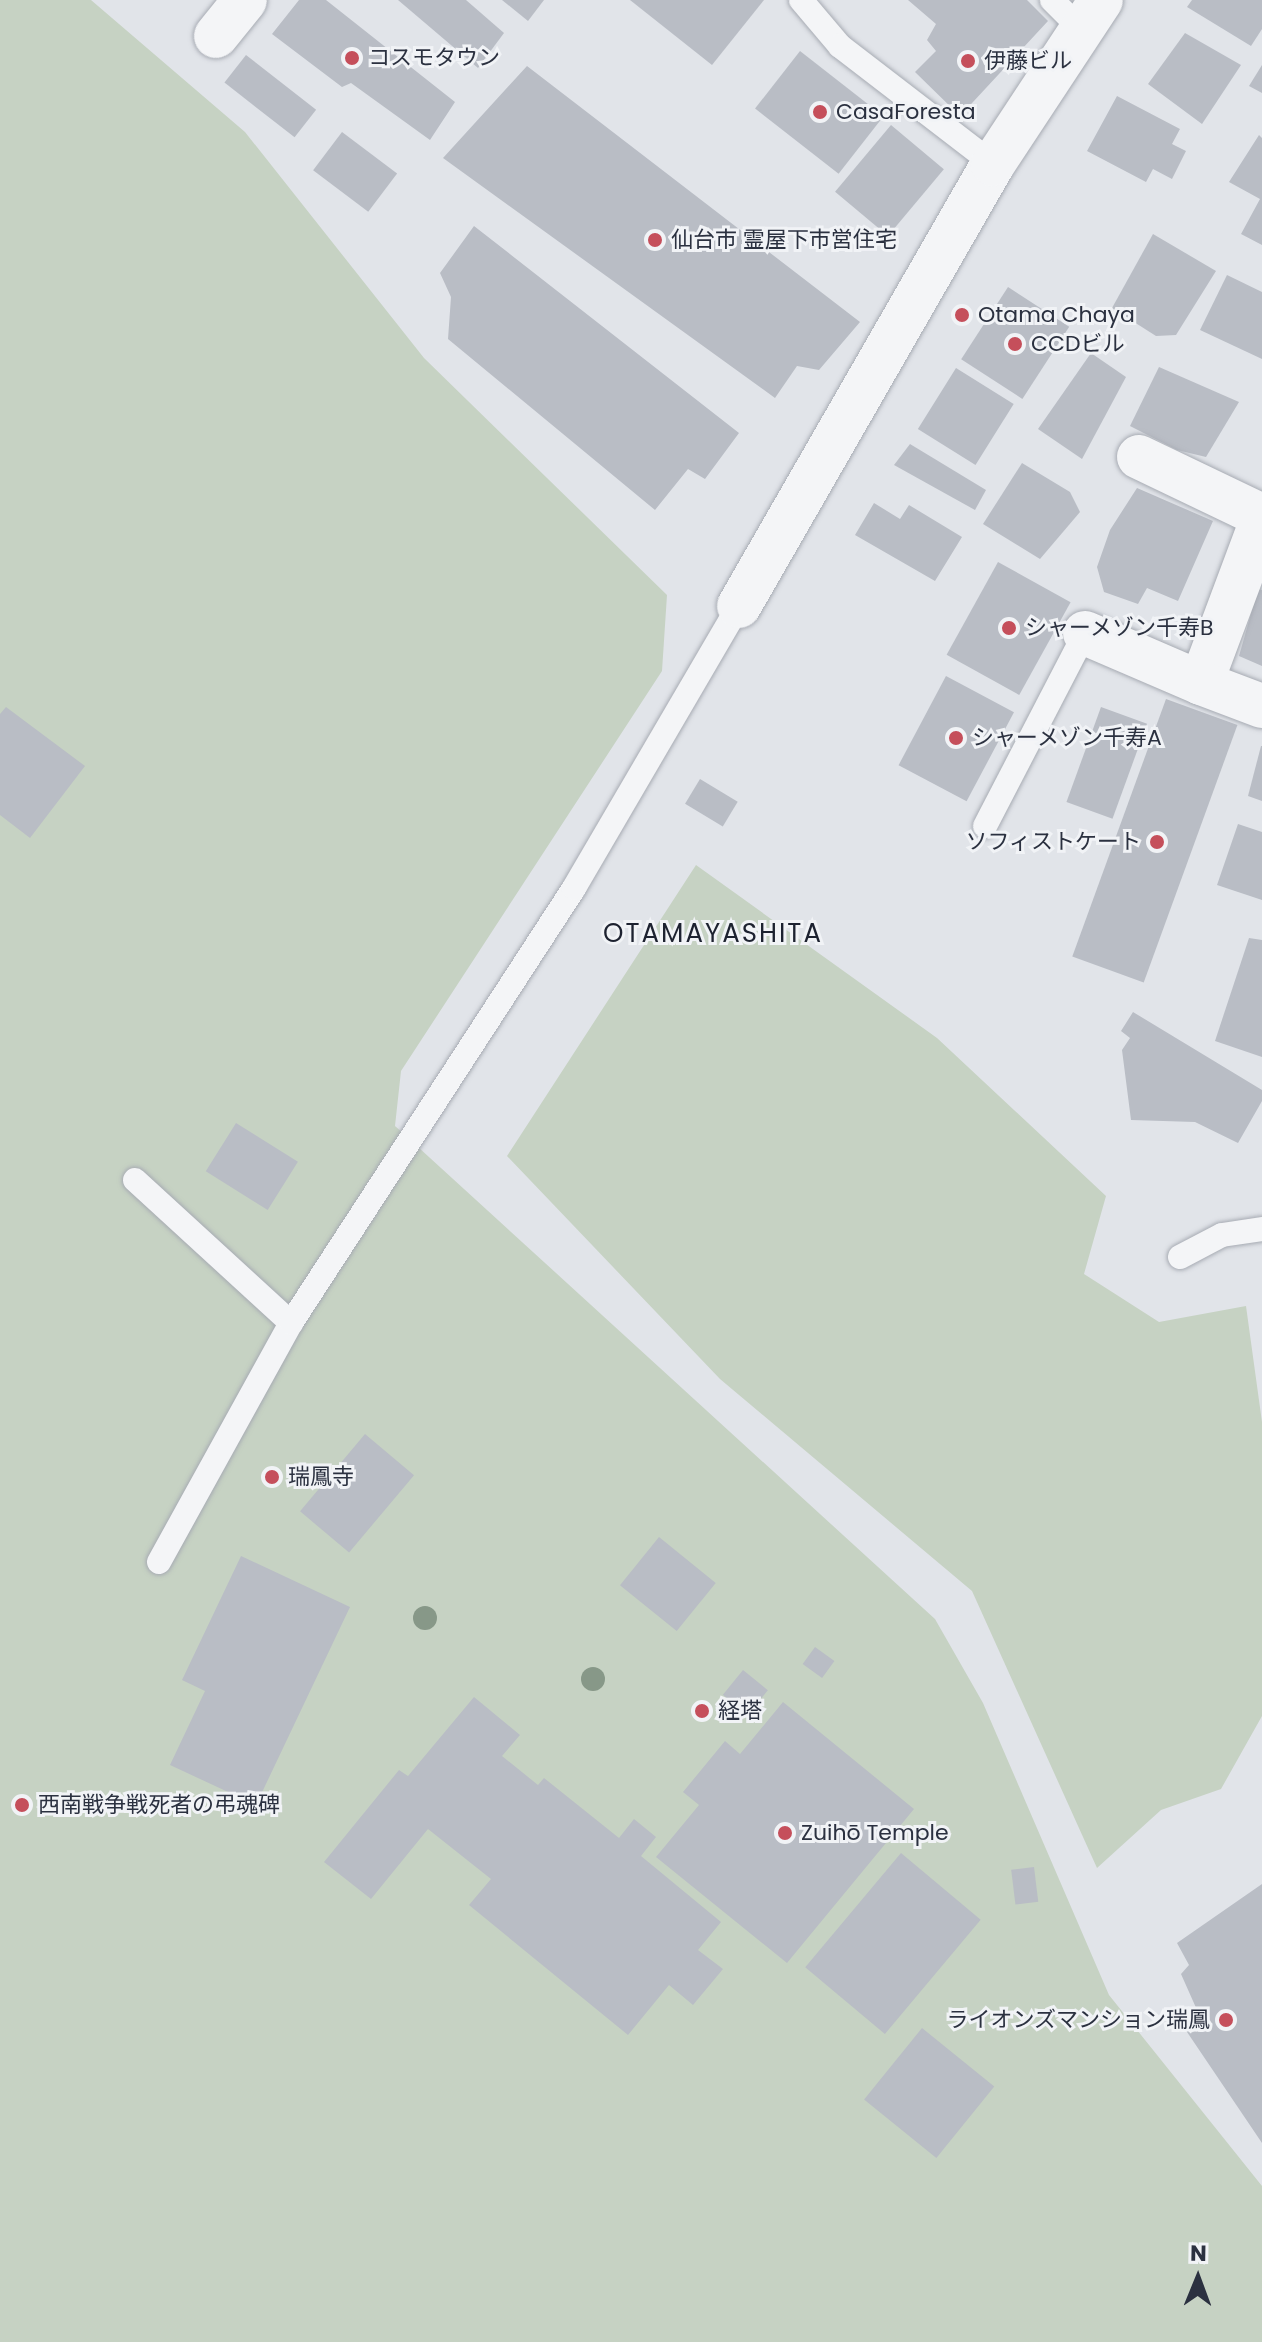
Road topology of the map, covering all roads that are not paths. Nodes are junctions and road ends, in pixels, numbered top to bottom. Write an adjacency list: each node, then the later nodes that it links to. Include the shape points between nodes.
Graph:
1 (245, 0): 4 (street)
2 (801, 0): 5 (lane, via 840,46)
3 (1078, 10): 5 (street)
4 (216, 36)
5 (993, 164): 8 (street)
6 (1139, 457): 7 (street)
7 (1262, 518): 10 (street)
8 (739, 606): 16 (lane, via 574,888)
9 (1085, 633): 10 (street); 12 (lane)
10 (1201, 683): 11 (street)
11 (1262, 706)
12 (985, 826)
13 (135, 1180): 16 (lane)
14 (1262, 1229): 15 (lane, via 1222,1235)
15 (1180, 1257)
16 (291, 1323): 17 (lane)
17 (159, 1562)

